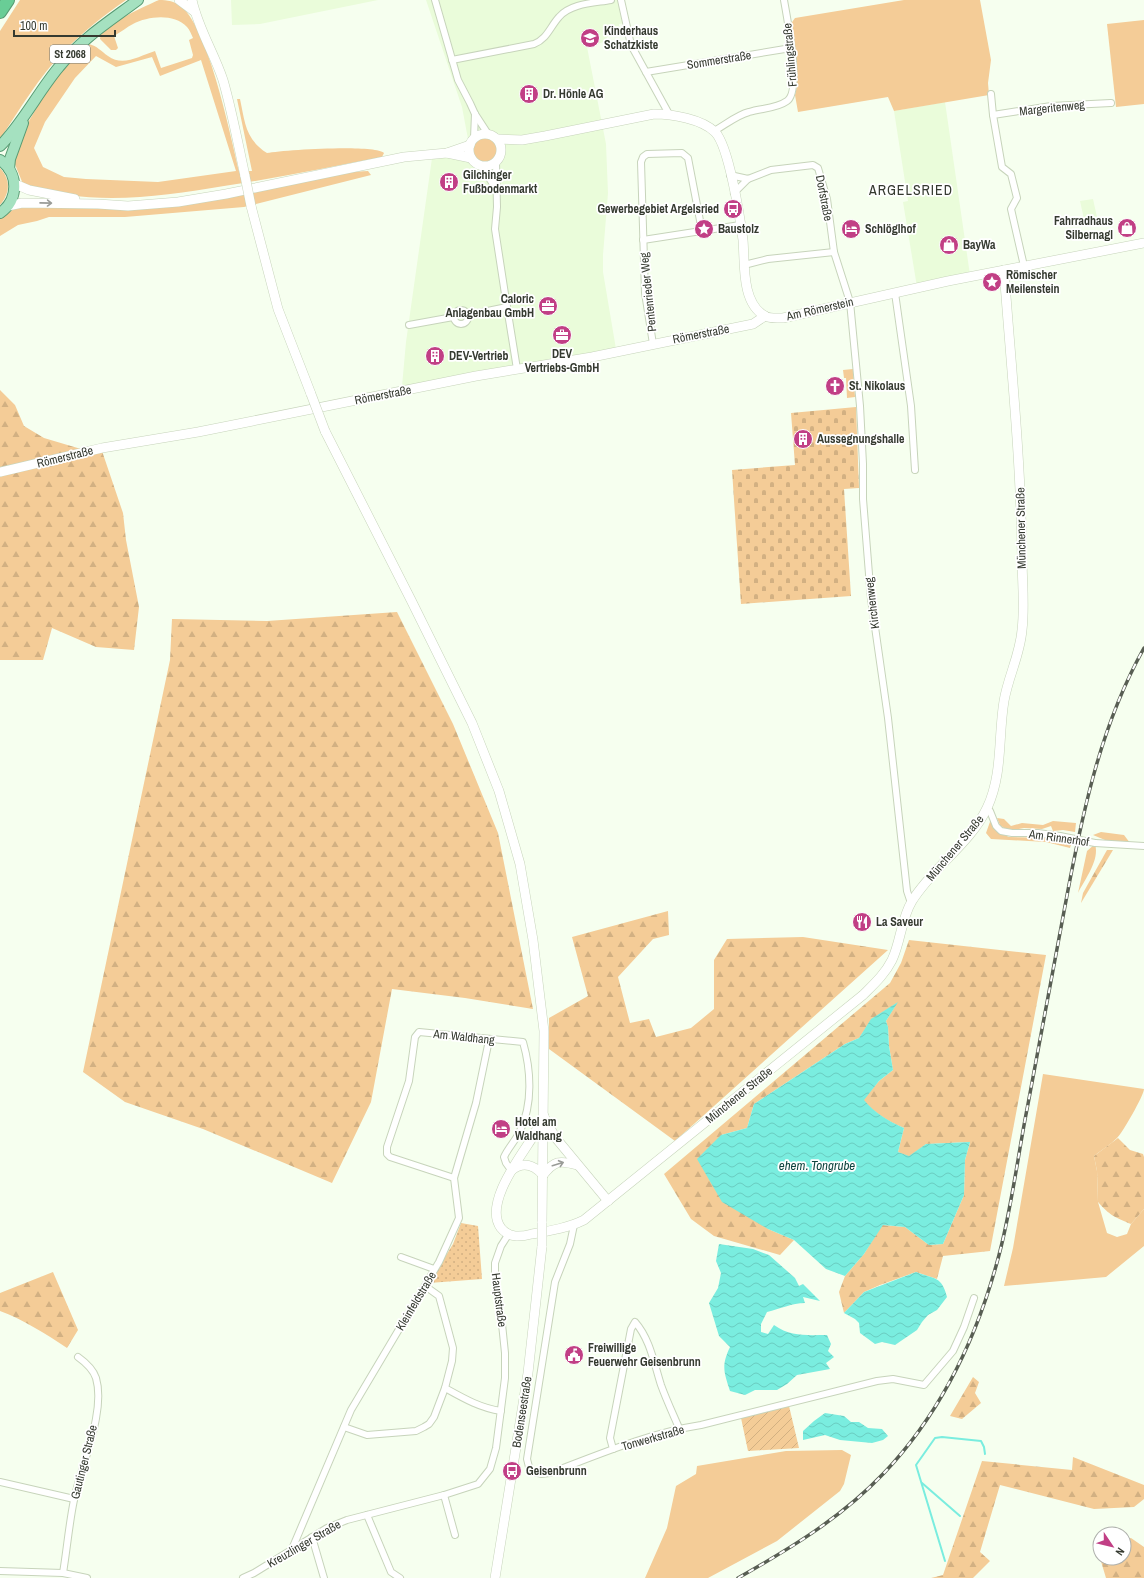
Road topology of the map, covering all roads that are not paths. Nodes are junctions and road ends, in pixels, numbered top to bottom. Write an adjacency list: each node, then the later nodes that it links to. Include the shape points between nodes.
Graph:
1 (8, 0): 11 (highway)
2 (138, 0): 10 (main road, St 2068)
3 (146, 0): 10 (main road, St 2068)
4 (179, 0): 12 (street)
5 (192, 0): 12 (street, Bodenseestraße)
6 (435, 0): 14 (street)
7 (611, 0): 14 (street, via 572,7 559,17 544,39 534,44)
8 (621, 0): 15 (street, via 631,44)
9 (784, 0): 13 (street, Frühlingstraße)
10 (123, 11): 18 (main road, St 2068, via 74,50 44,85)
11 (0, 12)
12 (195, 12): 65 (street, Bodenseestraße, bridge, via 211,48 232,113 251,206 278,309 310,394 325,431 472,723 499,791 520,864 534,940 544,1031)
13 (791, 48): 15 (street, Sommerstraße); 22 (street, Frühlingstraße, via 794,83 789,100 748,112)
14 (452, 60): 19 (street)
15 (646, 72): 20 (street)
16 (991, 94): 21 (street)
17 (1111, 103): 21 (street, Margeritenweg, via 1051,106)
18 (29, 108): 27 (main road, St 2068); 34 (main road, St 2068, via 14,142)
19 (474, 114): 23 (street); 26 (street)
20 (669, 114): 22 (street, via 689,119); 25 (street, via 654,114)
21 (993, 115): 48 (street, via 1002,167 1011,174 1017,198 1011,210)
22 (714, 131): 35 (street, via 721,141)
23 (488, 134): 24 (street); 26 (street, via 478,135)
24 (497, 139): 25 (street); 29 (street)
25 (522, 140): 29 (street)
26 (472, 141): 28 (street); 30 (street, via 469,154)
27 (0, 146)
28 (447, 153): 30 (street); 40 (street, via 404,157 178,202 128,206)
29 (501, 154): 32 (street)
30 (471, 158): 33 (street)
31 (0, 160): 34 (main road)
32 (496, 163): 33 (street); 38 (street)
33 (481, 166): 38 (street)
34 (9, 169): 37 (main road)
35 (730, 174): 36 (street); 39 (street)
36 (748, 178): 39 (street, Dorfstraße); 46 (street, Dorfstraße, via 771,170 816,166 827,200)
37 (15, 184): 40 (street, via 29,190); 41 (main road, via 13,196)
38 (496, 188): 52 (street, via 495,229)
39 (734, 193): 42 (street)
40 (98, 204): 41 (street, one-way to 40, via 22,203)
41 (4, 210)
42 (740, 225): 43 (street); 47 (street)
43 (702, 231): 44 (street); 44 (street, Pentenrieder Weg, via 688,158 682,153 647,154 641,162)
44 (643, 240): 57 (street, Pentenrieder Weg, via 645,292)
45 (1144, 243): 48 (street, Am Römerstein)
46 (834, 252): 47 (street, via 768,259); 51 (street, Dorfstraße)
47 (744, 265): 54 (street, via 748,293)
48 (1024, 266): 49 (street, Am Römerstein)
49 (1004, 270): 50 (street, Am Römerstein); 61 (street, Münchener Straße, via 1021,511 1022,630 1004,700 999,767 994,792)
50 (896, 293): 51 (street, Am Römerstein); 59 (street, via 911,406)
51 (850, 302): 54 (street, Am Römerstein, via 783,318); 63 (street, Kirchenweg, via 860,406 863,499 871,599 888,718 907,891)
52 (506, 307): 53 (street); 58 (street)
53 (468, 314): 55 (street, via 461,309 456,311); 55 (street, via 466,322 462,324 457,323)
54 (765, 316): 57 (street, Römerstraße, via 753,324)
55 (453, 317): 56 (street)
56 (410, 325)
57 (653, 344): 58 (street, Römerstraße)
58 (518, 369): 60 (street, Römerstraße, via 198,432 102,448)
59 (915, 470)
60 (0, 472)
61 (986, 810): 62 (street, Am Rinnerhof, bridge, via 990,811 996,826 1002,831 1038,833 1095,843); 63 (street, Münchener Straße, via 963,842)
62 (1144, 846)
63 (911, 902): 70 (street, Münchener Straße, via 892,959 881,977 863,995)
64 (489, 1040): 67 (street, Am Waldhang, via 523,1042 526,1054 529,1097 525,1119 504,1157); 69 (street, Kleinfeldstraße, via 476,1103); 69 (street, Am Waldhang, via 419,1032 415,1037 409,1081 387,1147 387,1154 390,1157)
65 (544, 1116): 66 (street, via 555,1137); 67 (street); 68 (street, Bodenseestraße)
66 (577, 1165): 68 (street, one-way to 66, via 552,1164 558,1162); 70 (street)
67 (511, 1170): 68 (street, via 522,1164 530,1165); 72 (street, via 497,1206 499,1225)
68 (543, 1175): 97 (street, Bodenseestraße, bridge, via 542,1246 528,1373)
69 (454, 1178): 74 (street, Kleinfeldstraße, via 459,1218)
70 (608, 1201): 71 (street, Münchener Straße)
71 (574, 1225): 72 (street, via 522,1236); 82 (street, Tonwerkstraße, via 570,1244 555,1282 527,1459 528,1467 540,1474 550,1473)
72 (508, 1234): 79 (street, Hauptstraße, via 495,1262 505,1353)
73 (401, 1257): 74 (street)
74 (434, 1269): 75 (street, Kleinfeldstraße)
75 (424, 1286): 78 (street, via 439,1296 453,1348); 80 (street, Kleinfeldstraße, via 351,1410)
76 (974, 1298): 81 (street, Tonwerkstraße, via 953,1351 924,1385 893,1379 877,1380 701,1425)
77 (78, 1357): 85 (street, Gautinger Straße, via 96,1378 98,1399 95,1424)
78 (445, 1388): 79 (street, via 491,1410); 80 (street, via 434,1417 424,1428 367,1435)
79 (501, 1411): 84 (street, Hauptstraße, via 490,1469 478,1484)
80 (344, 1427): 89 (street, Kleinfeldstraße)
81 (679, 1428): 82 (street, Tonwerkstraße); 82 (street, via 642,1330 634,1322 610,1438)
82 (613, 1450)
83 (0, 1482): 85 (street)
84 (444, 1495): 86 (street, Hauptstraße); 87 (street)
85 (74, 1499): 91 (street, Gautinger Straße)
86 (367, 1515): 88 (street, Kreuzlinger Straße, via 347,1520); 96 (street, via 391,1572)
87 (455, 1535)
88 (312, 1537): 89 (street, Kreuzlinger Straße); 95 (street)
89 (292, 1549): 92 (street, Kreuzlinger Straße)
90 (0, 1570): 91 (street)
91 (63, 1573): 93 (street)
92 (255, 1576): 94 (street, Kreuzlinger Straße)
93 (87, 1578)
94 (243, 1578)
95 (324, 1578)
96 (400, 1578)
97 (496, 1578)

